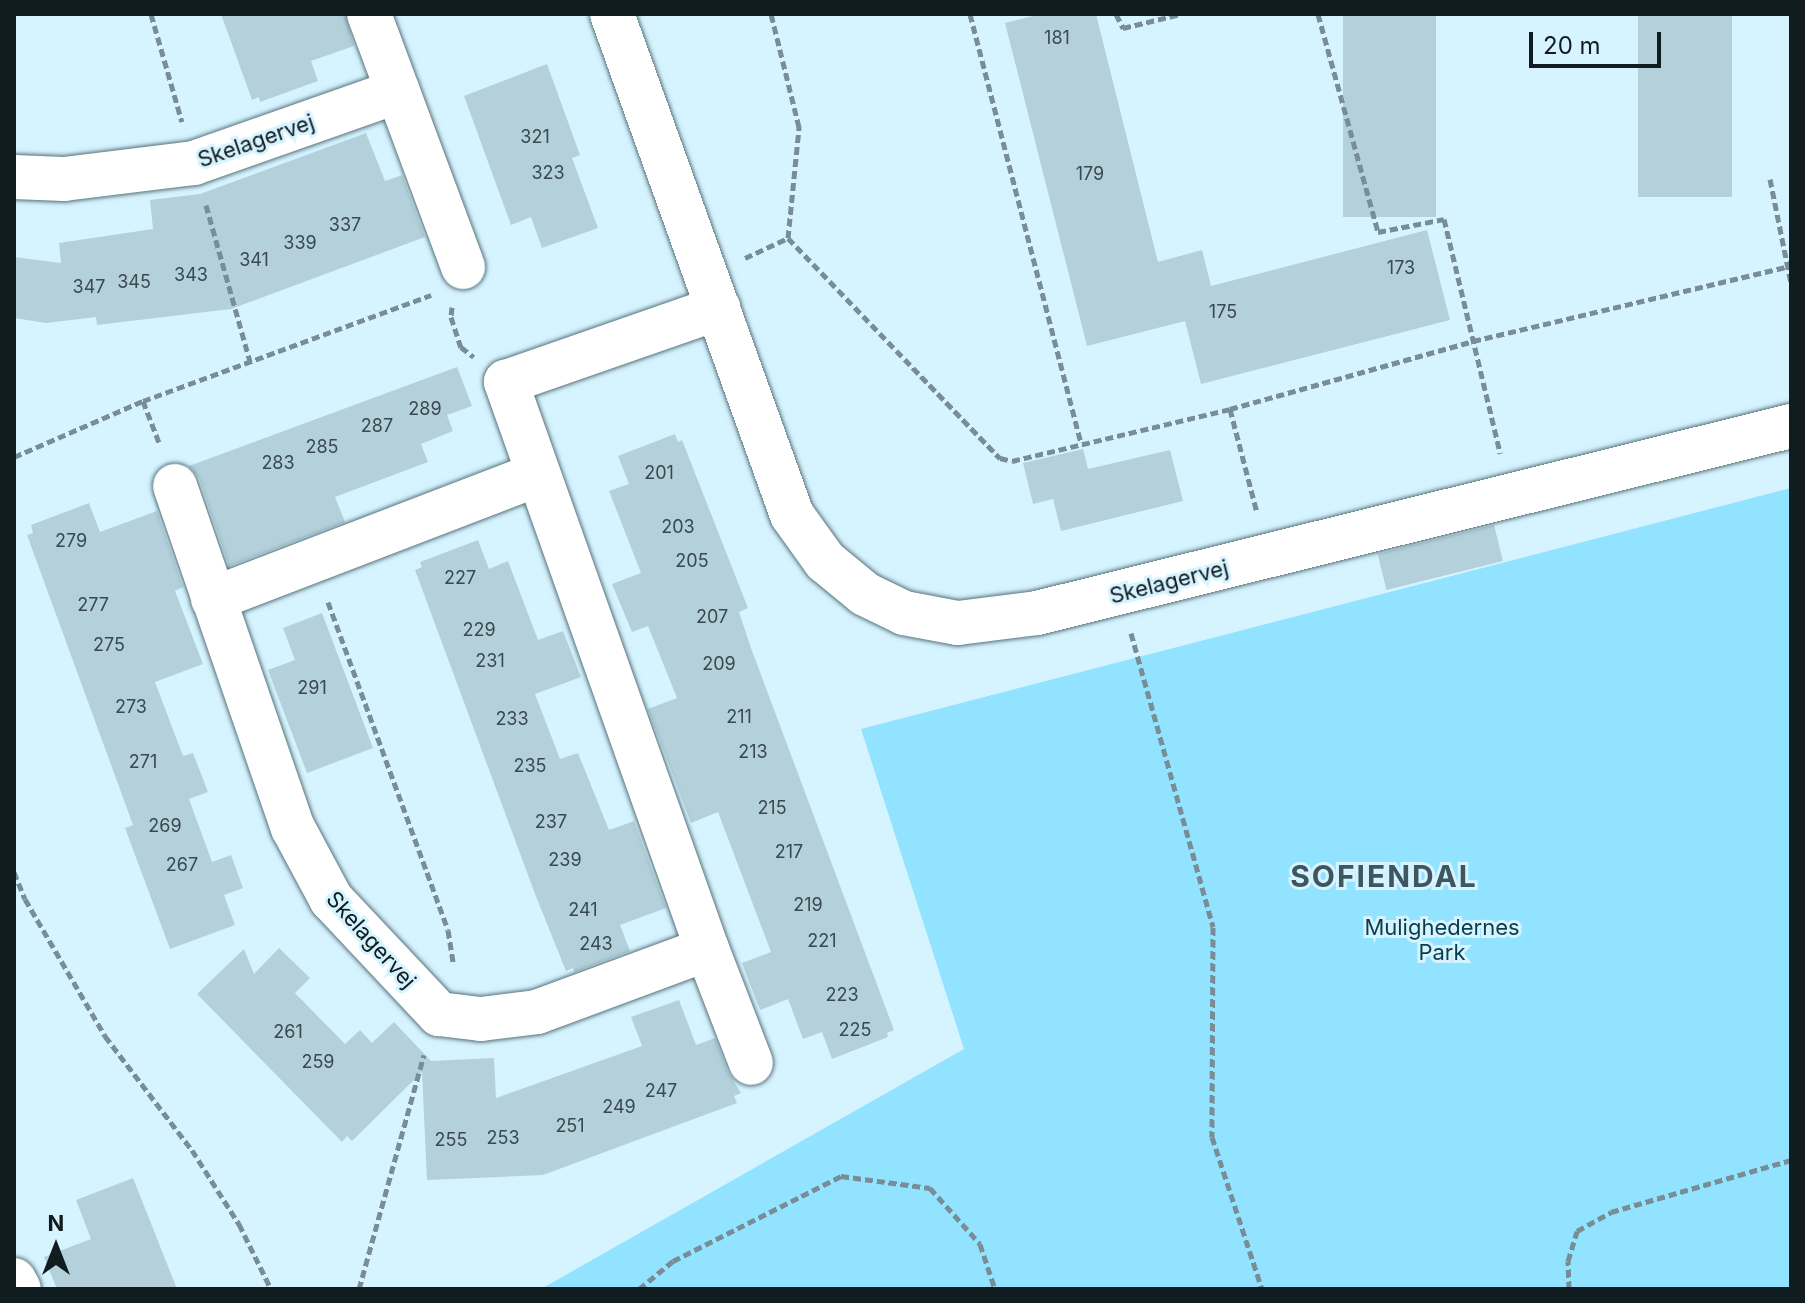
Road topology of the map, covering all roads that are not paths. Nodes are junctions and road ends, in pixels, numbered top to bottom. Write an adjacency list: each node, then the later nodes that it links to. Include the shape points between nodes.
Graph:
1 (369, 14): 3 (street)
2 (612, 14): 6 (street, Skelagervej)
3 (398, 91): 4 (street, Skelagervej, via 194,163 64,179); 5 (street)
4 (14, 177)
5 (458, 280)
6 (713, 292): 7 (street, Skelagervej, via 792,515 825,561 865,594 904,613 958,623 1121,594); 8 (street, via 506,382)
7 (1791, 426)
8 (538, 474): 10 (street); 11 (street)
9 (175, 486): 10 (street, Skelagervej)
10 (213, 599): 11 (street, Skelagervej, via 293,828 316,875 331,899 439,1014 481,1019 537,1012)
11 (707, 949): 12 (street)
12 (751, 1063)
13 (14, 1280): 14 (street)
14 (19, 1289)

